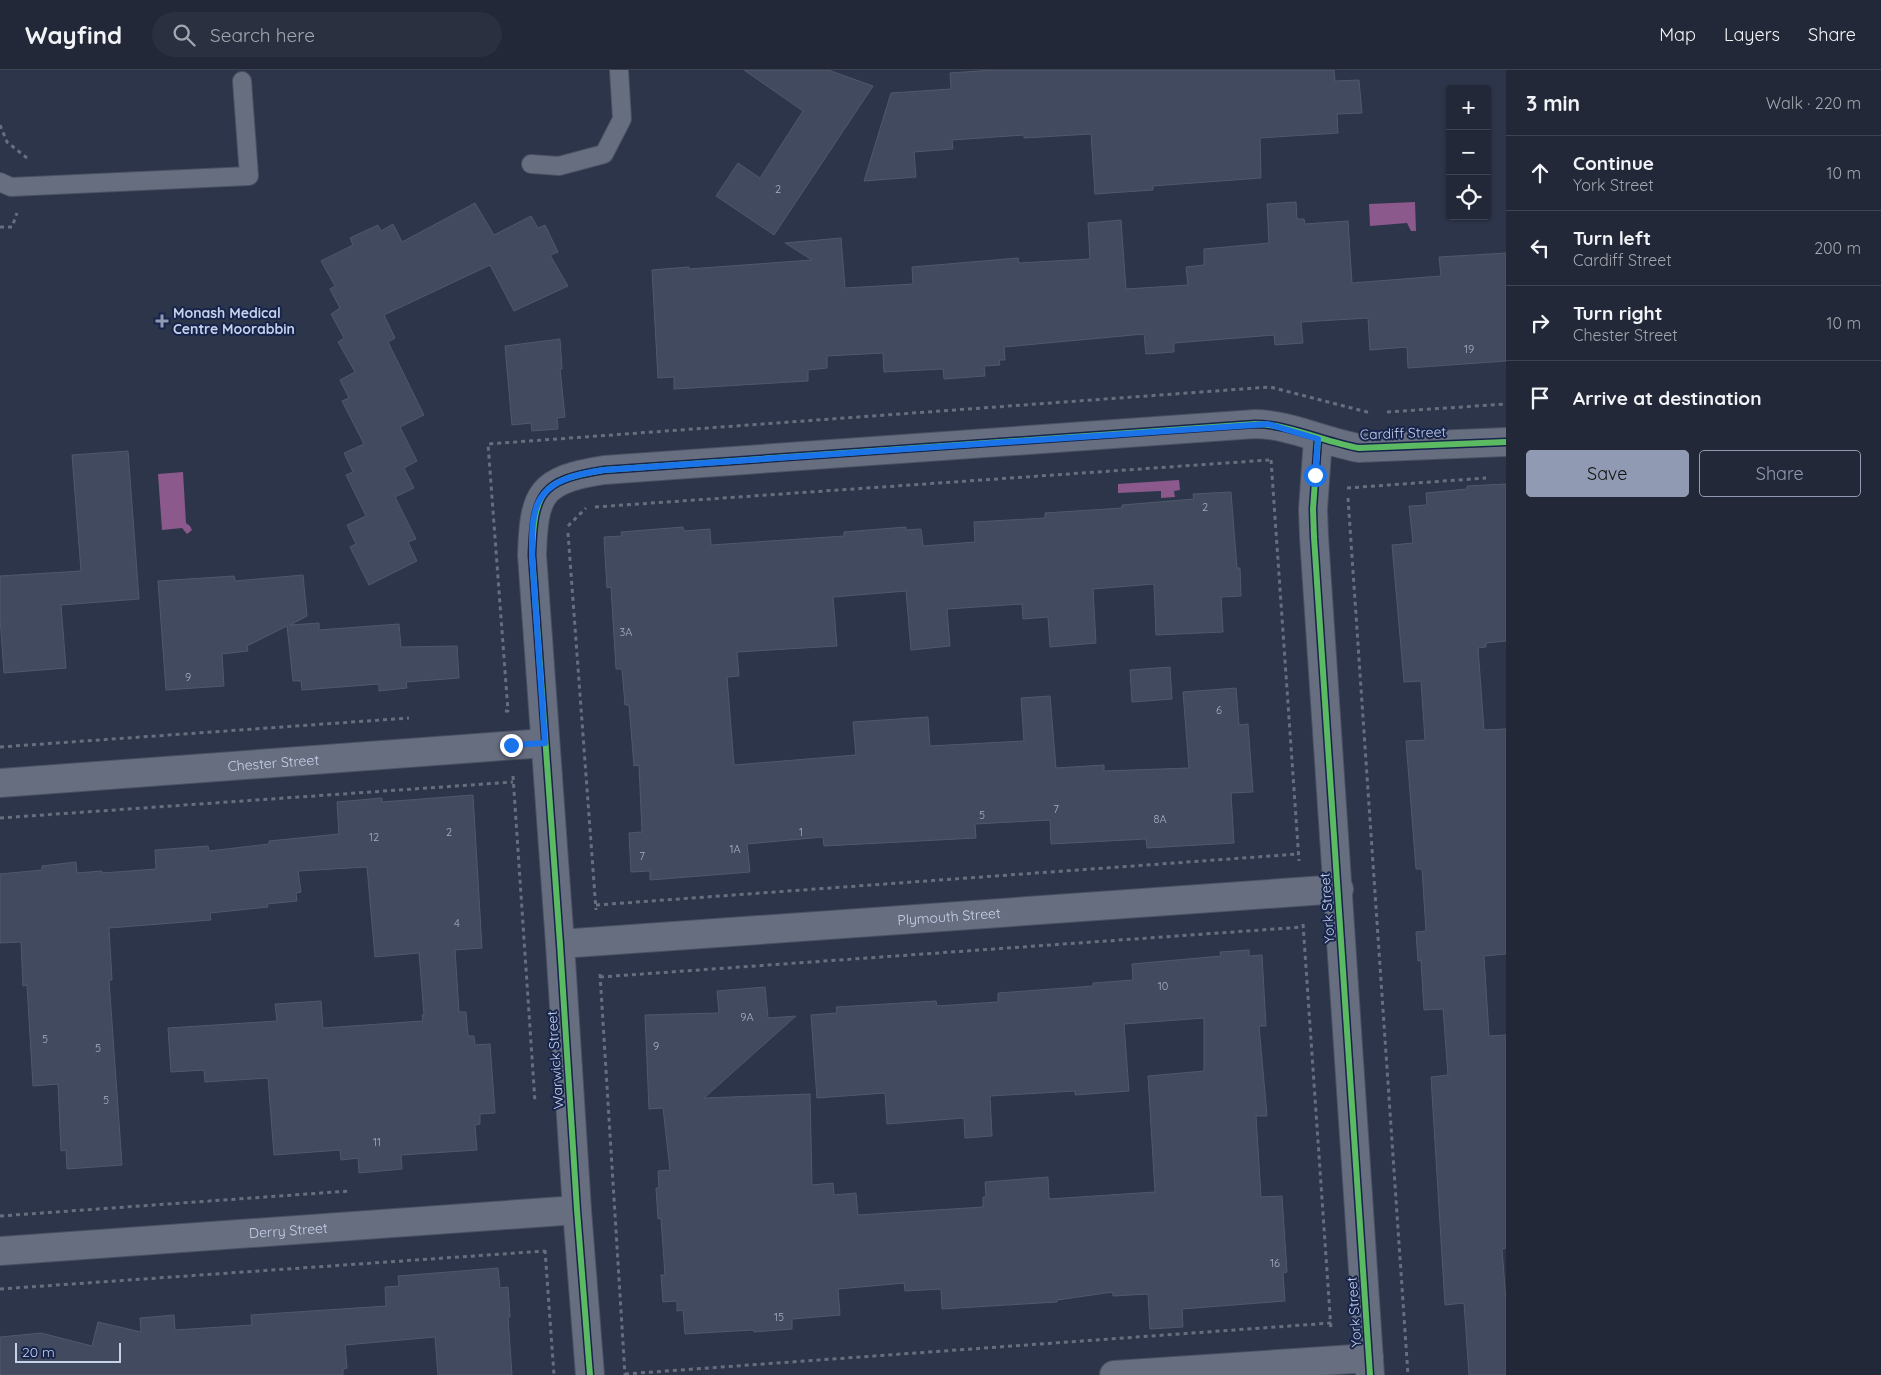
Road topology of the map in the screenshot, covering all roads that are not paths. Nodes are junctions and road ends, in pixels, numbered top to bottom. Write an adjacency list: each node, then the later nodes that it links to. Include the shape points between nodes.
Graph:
1 (620, 70): 3 (lane, via 622,119 604,154 559,166)
2 (242, 81): 4 (lane, via 249,176 11,187)
3 (531, 164)
4 (0, 182)
5 (1318, 439): 6 (street, Cardiff Street, via 1359,448); 7 (street, Cardiff Street, via 1268,424 1255,424 624,469 572,476 551,486 542,497 535,510 533,527 532,556); 9 (street, York Street, via 1314,537)
6 (1506, 442)
7 (545, 743): 8 (street, Chester Street); 10 (street, Warwick Street)
8 (0, 783)
9 (1339, 889): 10 (street, Plymouth Street); 13 (street, York Street)
10 (560, 944): 11 (street, Warwick Street)
11 (577, 1210): 12 (street, Derry Street); 14 (street, Warwick Street)
12 (0, 1251)
13 (1370, 1366): 15 (street)
14 (590, 1375)
15 (1114, 1375)

